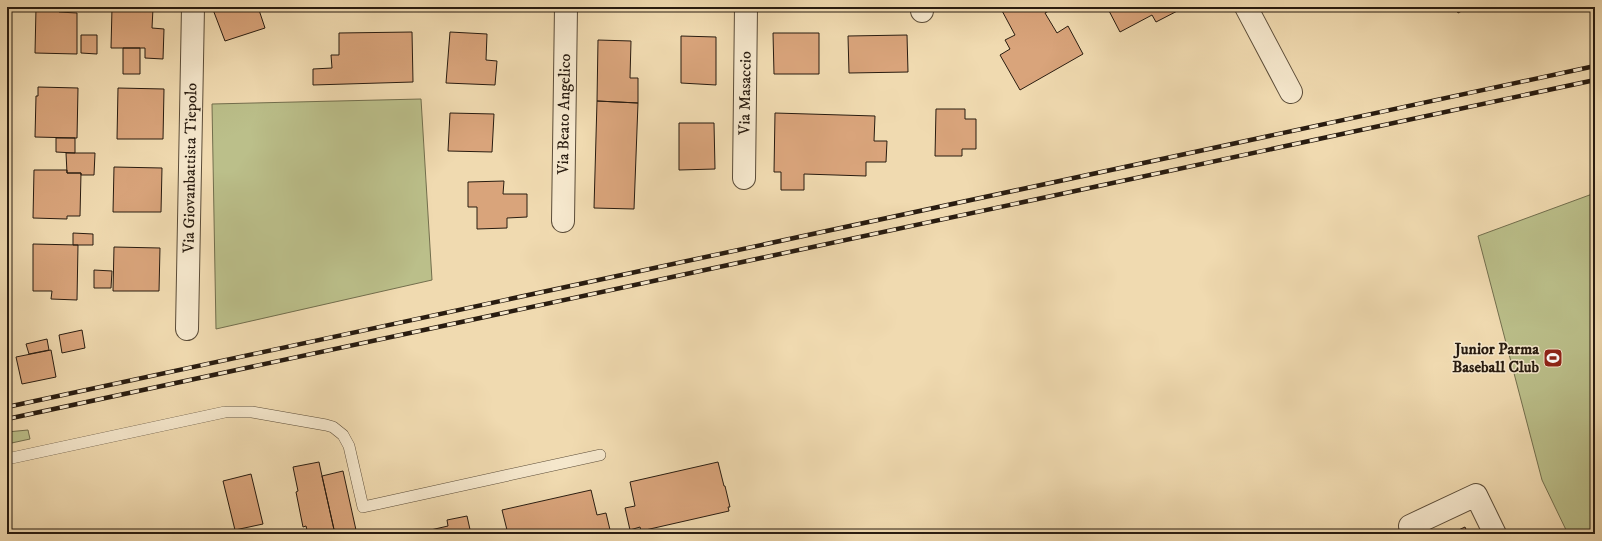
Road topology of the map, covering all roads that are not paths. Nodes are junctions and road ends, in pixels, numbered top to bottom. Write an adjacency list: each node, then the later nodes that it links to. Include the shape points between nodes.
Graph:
1 (193, 7): 8 (street, Via Giovanbattista Tiepolo)
2 (566, 7): 7 (street, Via Beato Angelico)
3 (746, 7): 6 (street, Via Masaccio)
4 (1246, 7): 5 (street)
5 (1291, 92)
6 (744, 178)
7 (563, 221)
8 (187, 329)
9 (600, 455): 10 (lane, via 363,507 349,446 343,435 326,425 252,412 225,412)
10 (7, 459)
11 (1410, 526): 12 (street, via 1476,495)
12 (1495, 534)

